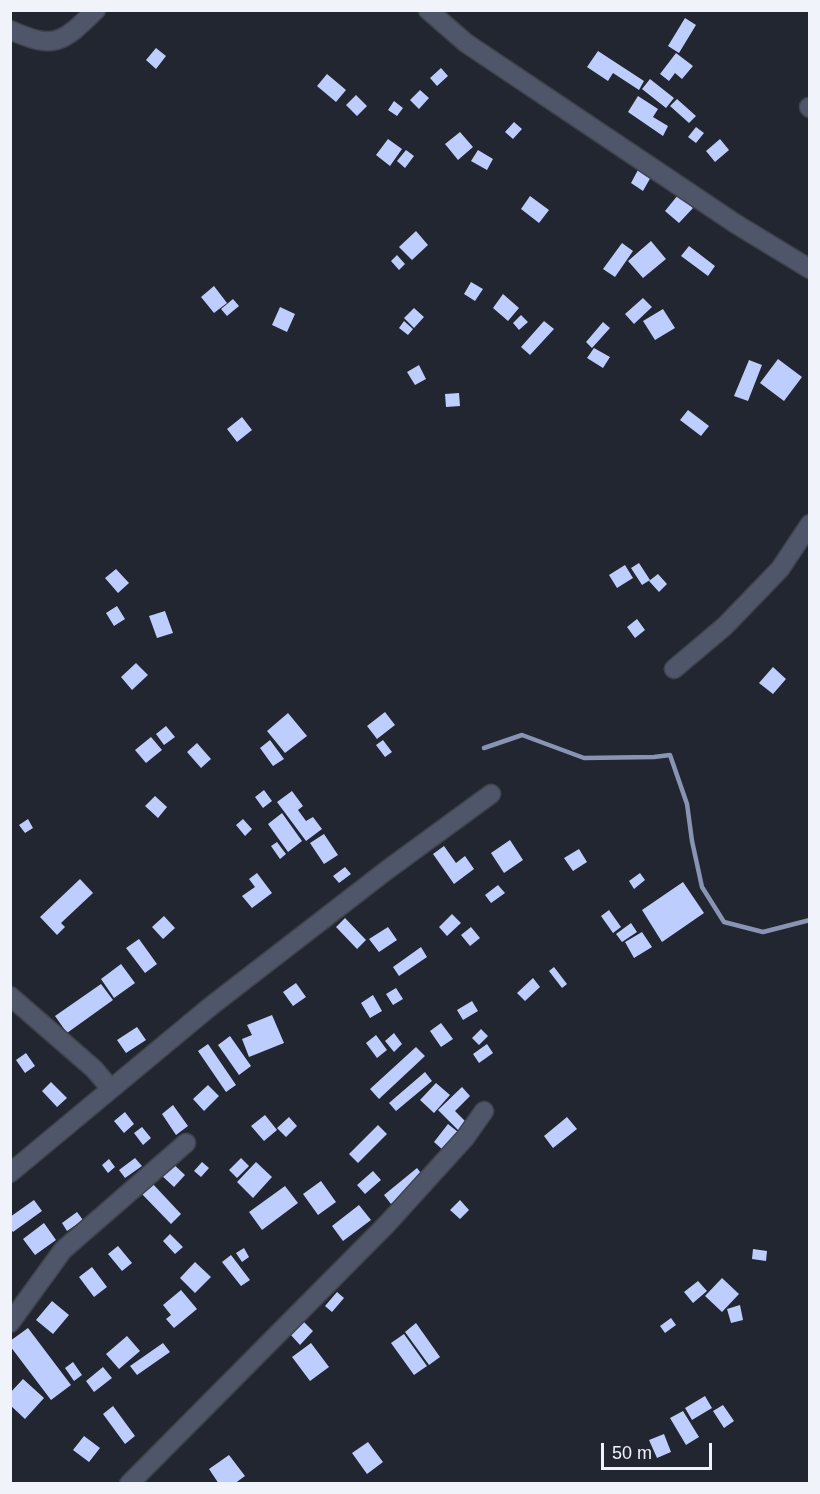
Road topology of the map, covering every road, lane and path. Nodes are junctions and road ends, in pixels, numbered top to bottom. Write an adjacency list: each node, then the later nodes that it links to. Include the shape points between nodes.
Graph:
1 (96, 10): 3 (street, via 67,35 46,43)
2 (428, 10): 4 (street, via 466,43 735,224)
3 (10, 30)
4 (810, 269)
5 (810, 524): 6 (street, via 780,568 725,626)
6 (675, 669)
7 (491, 794): 9 (street, via 210,1006)
8 (10, 996): 9 (street)
9 (111, 1089): 12 (street)
10 (484, 1111): 14 (street, via 465,1138 387,1224)
11 (186, 1143): 13 (street, via 63,1250)
12 (10, 1173)
13 (10, 1323)
14 (129, 1484)

